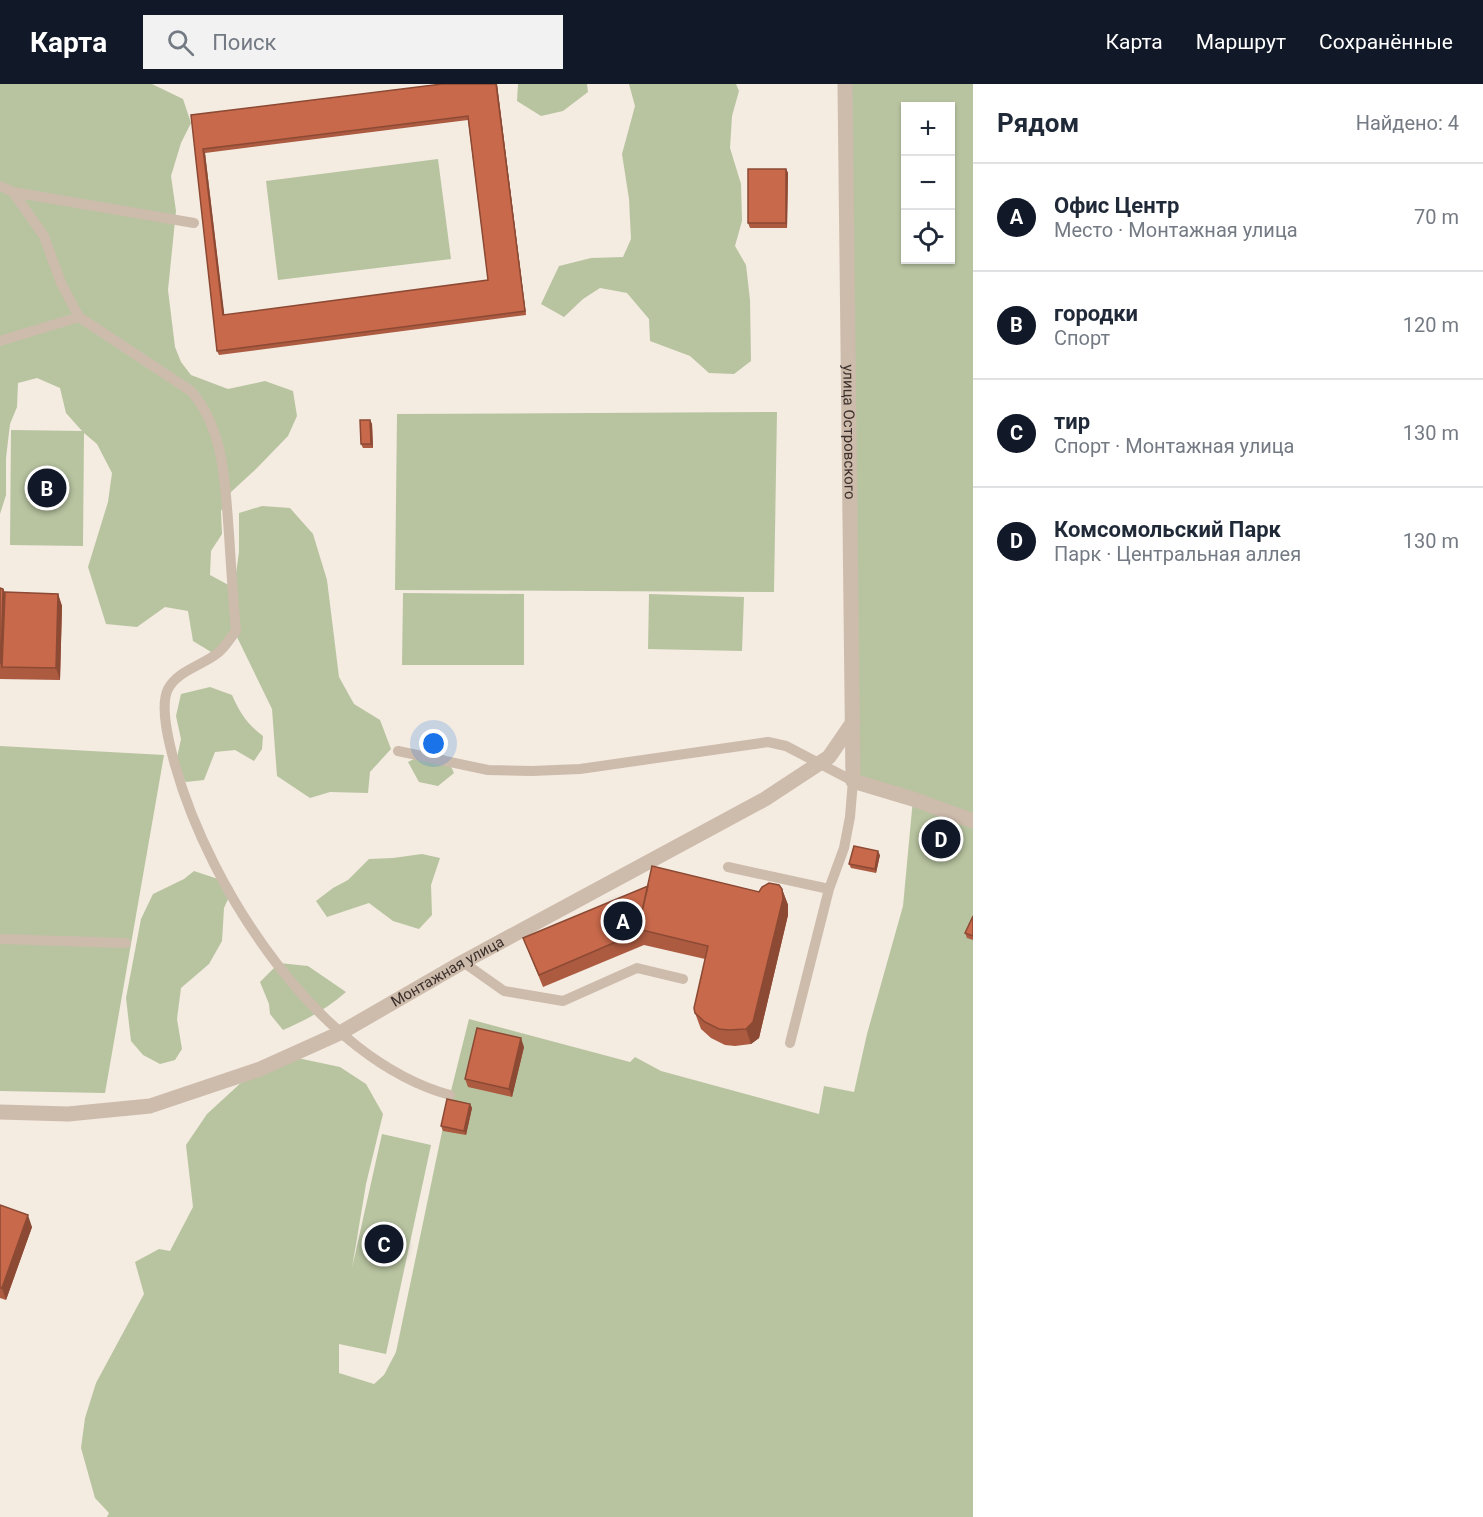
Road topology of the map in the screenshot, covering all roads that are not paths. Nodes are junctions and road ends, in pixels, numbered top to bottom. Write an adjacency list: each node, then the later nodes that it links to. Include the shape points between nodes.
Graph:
1 (845, 84): 7 (street, улица Островского)
2 (0, 186): 3 (lane)
3 (14, 192): 4 (lane); 5 (lane, via 44,236 61,283)
4 (194, 223)
5 (79, 317): 6 (lane); 18 (lane, via 191,391 204,406 214,430 224,473 236,631 220,651 176,679 168,690 170,746 206,847 249,926 289,979)
6 (0, 341)
7 (853, 722): 9 (street, Монтажная улица, via 829,757); 10 (street, улица Островского)
8 (398, 751): 9 (lane, via 488,770 532,771 580,769 768,742 786,746)
9 (819, 764): 10 (lane); 16 (street, Монтажная улица, via 741,812)
10 (853, 781): 11 (street); 13 (lane, via 844,848)
11 (973, 821)
12 (728, 867): 13 (lane)
13 (829, 889): 19 (lane)
14 (0, 939): 15 (lane)
15 (126, 943)
16 (463, 962): 17 (lane, via 504,991 563,1001 637,968); 18 (street, Монтажная улица)
17 (683, 979)
18 (340, 1033): 20 (lane, via 404,1077); 21 (street, Монтажная улица, via 260,1069 150,1106 68,1114)
19 (790, 1043)
20 (450, 1095)
21 (0, 1112)

